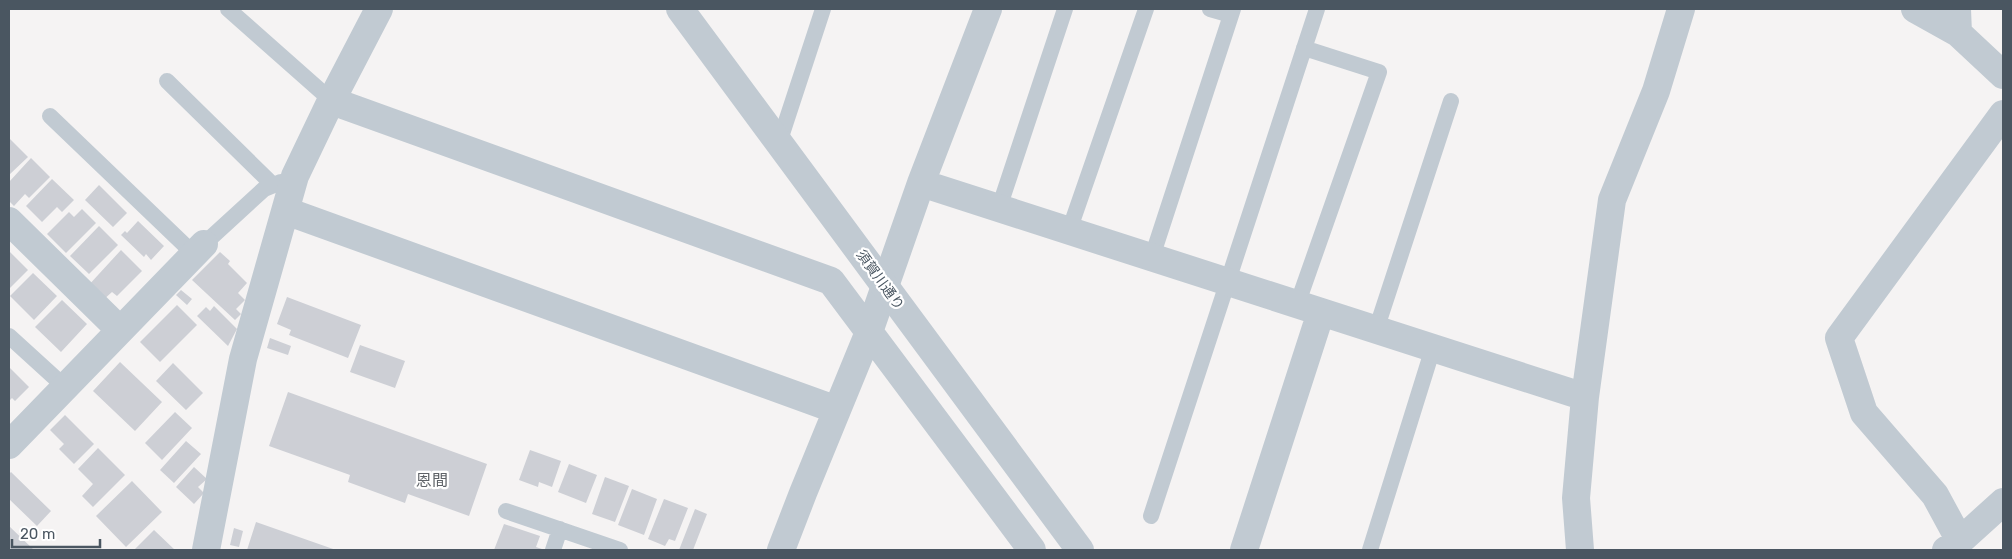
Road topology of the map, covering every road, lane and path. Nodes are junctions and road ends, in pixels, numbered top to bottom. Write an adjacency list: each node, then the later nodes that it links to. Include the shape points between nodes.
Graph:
1 (228, 9): 17 (lane)
2 (379, 9): 17 (street)
3 (680, 9): 21 (street, 須賀川通り)
4 (823, 9): 21 (lane)
5 (988, 9): 23 (street)
6 (1065, 9): 24 (lane)
7 (1146, 9): 27 (lane)
8 (1210, 9): 12 (lane)
9 (1317, 9): 14 (lane)
10 (1681, 9): 39 (street, via 1656,90 1612,200)
11 (1915, 9): 13 (street)
12 (1232, 12): 29 (lane)
13 (1957, 21): 15 (street)
14 (1304, 48): 30 (lane); 32 (lane, via 1380,72)
15 (2003, 75)
16 (167, 81): 22 (lane)
17 (332, 101): 22 (street); 35 (street, via 831,281)
18 (1451, 101): 34 (lane)
19 (2003, 114): 46 (street, via 1839,338 1864,413 1935,495)
20 (50, 116): 28 (lane)
21 (779, 143): 31 (street, 須賀川通り)
22 (284, 180): 25 (street); 28 (lane, via 264,189)
23 (921, 183): 24 (street); 31 (street)
24 (999, 208): 27 (street)
25 (286, 211): 40 (street); 47 (street, via 243,359)
26 (9, 222): 33 (street)
27 (1069, 231): 29 (street)
28 (199, 249): 33 (street)
29 (1152, 257): 30 (street)
30 (1227, 282): 32 (street); 44 (lane)
31 (885, 287): 35 (street); 52 (street, 須賀川通り)
32 (1309, 308): 34 (street); 53 (street)
33 (120, 330): 38 (street)
34 (1376, 330): 37 (street)
35 (869, 332): 40 (street); 51 (street)
36 (9, 336): 38 (lane)
37 (1433, 348): 39 (street); 54 (lane)
38 (65, 387): 41 (street)
39 (1585, 397): 55 (street, via 1576,498)
40 (837, 410): 50 (street)
41 (10, 443)
42 (2003, 502): 46 (street)
43 (506, 511): 45 (lane)
44 (1151, 516)
45 (560, 529): 48 (lane); 49 (lane)
46 (1953, 545)
47 (206, 550)
48 (553, 550)
49 (620, 550)
50 (781, 550)
51 (1032, 550)
52 (1080, 550)
53 (1245, 550)
54 (1370, 550)
55 (1580, 550)

